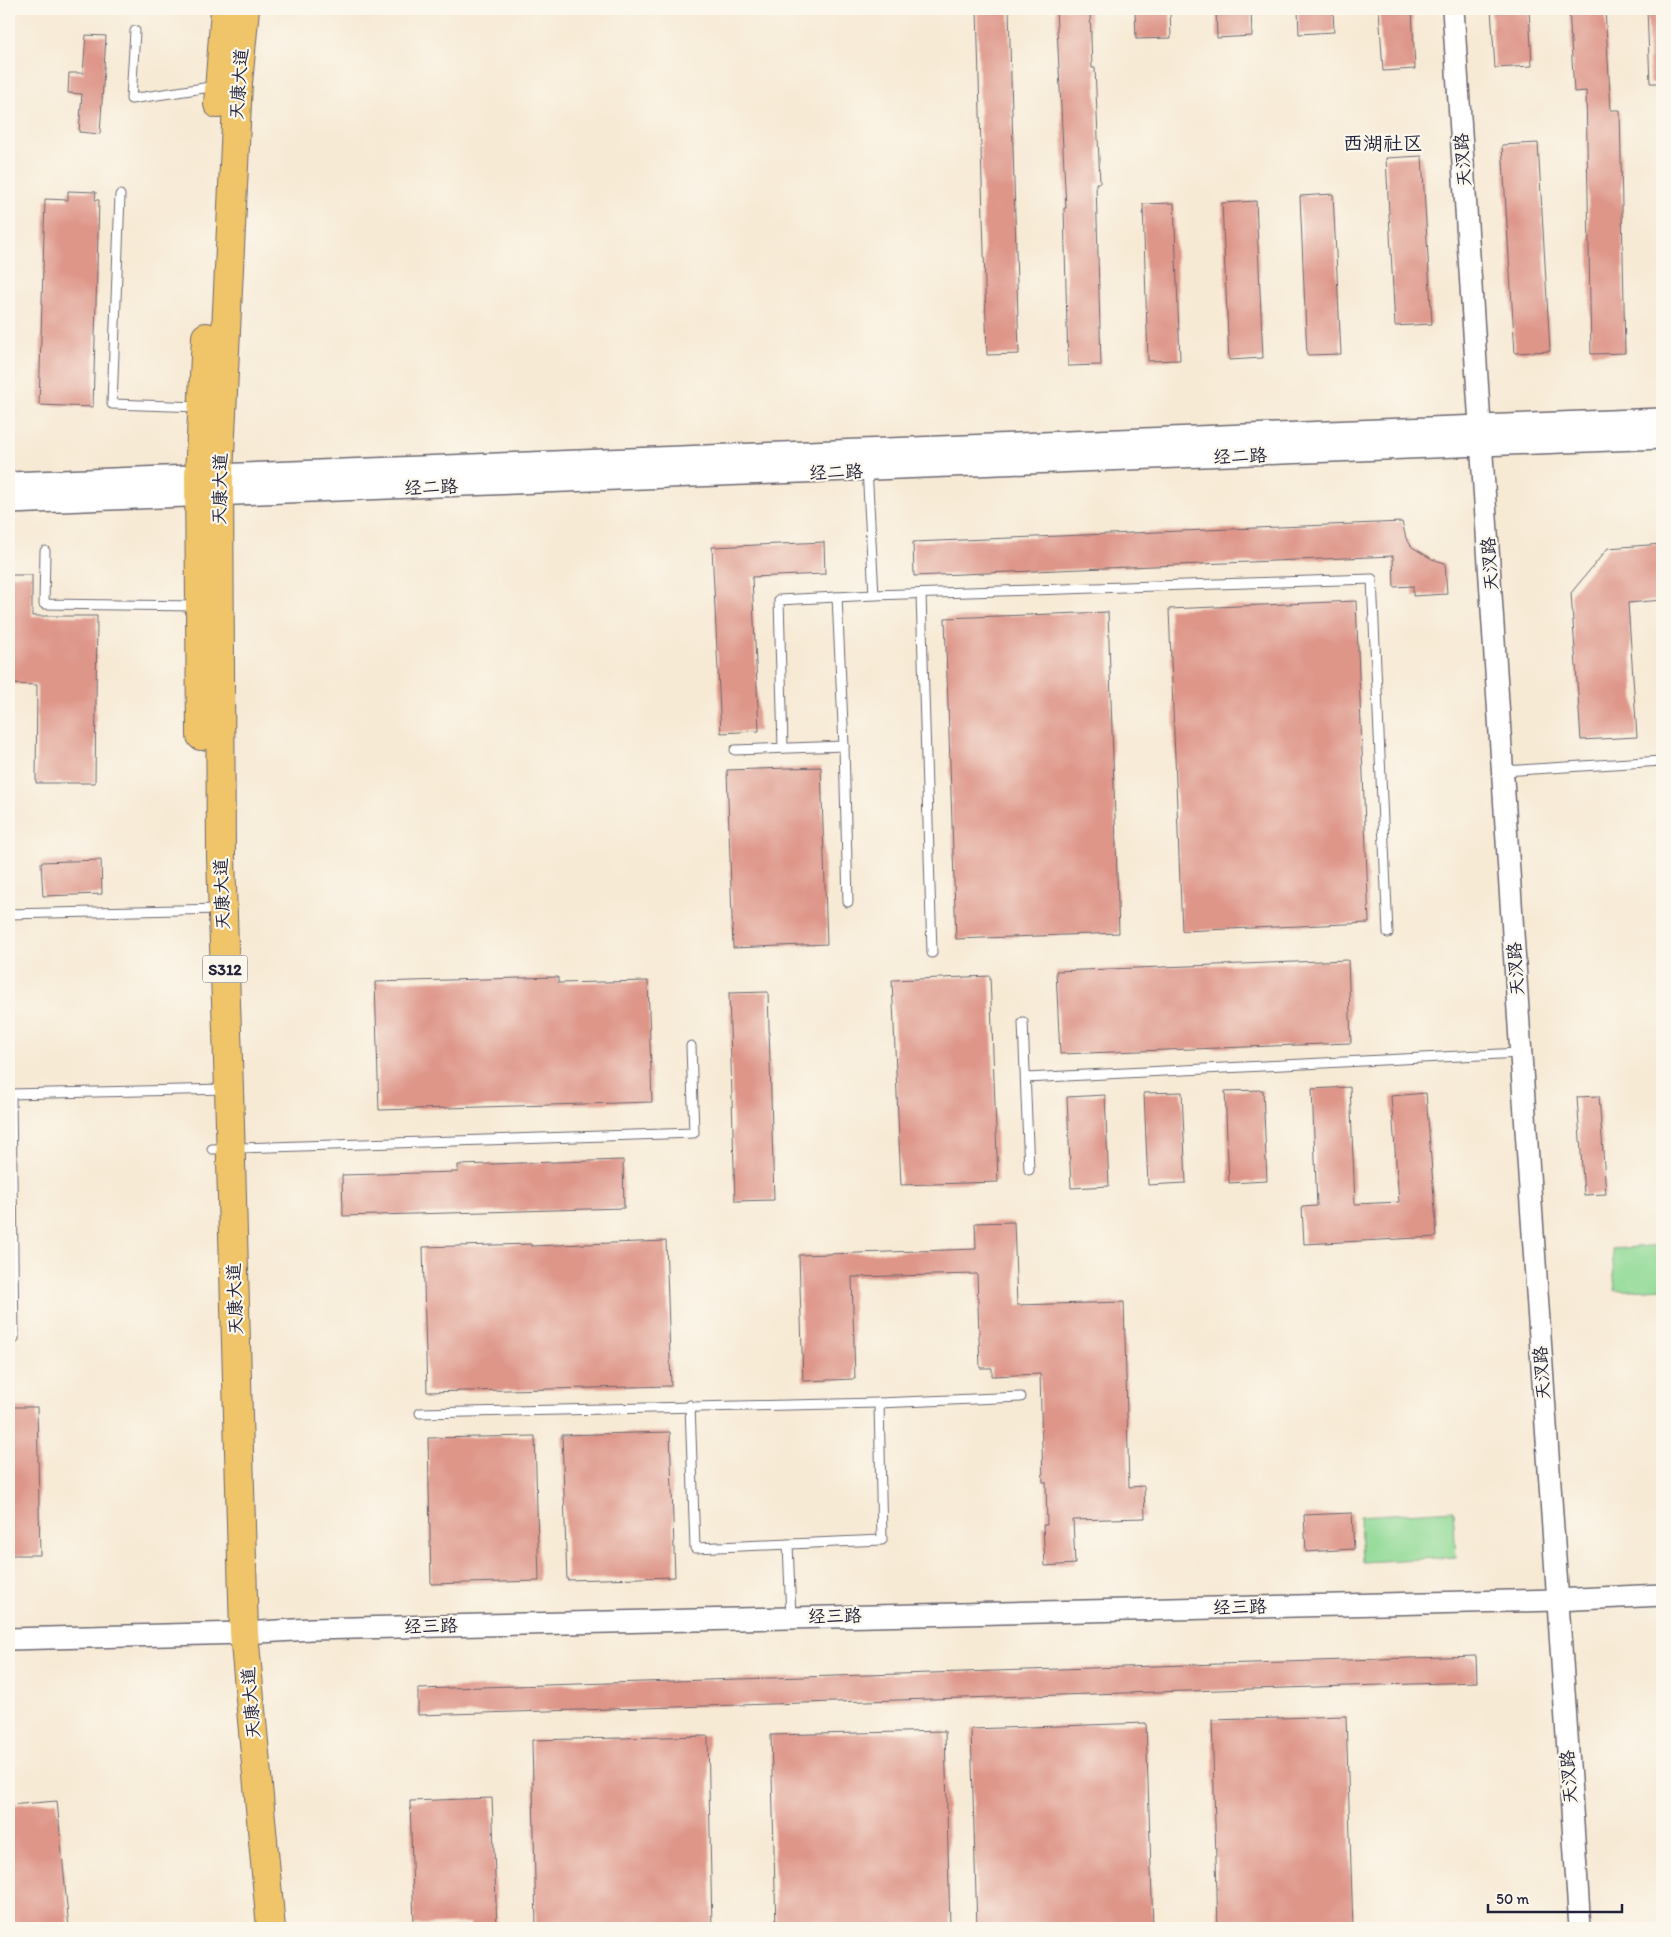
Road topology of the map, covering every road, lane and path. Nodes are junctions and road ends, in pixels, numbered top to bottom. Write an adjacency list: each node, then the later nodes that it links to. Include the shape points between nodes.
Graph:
1 (225, 9): 5 (main road, 天康大道 / S312)
2 (245, 9): 5 (main road, 天康大道 / S312)
3 (1452, 9): 9 (street, 天汊路)
4 (135, 31): 5 (lane, via 131,99)
5 (229, 84): 7 (main road, 天康大道 / S312)
6 (120, 195): 7 (lane, via 112,404)
7 (213, 407): 13 (main road, 天康大道 / S312)
8 (1662, 419): 9 (street, 经二路)
9 (1482, 437): 10 (street, 经二路); 11 (street, 经二路); 24 (street, 天汊路)
10 (1662, 438)
11 (867, 460): 13 (street, 经二路); 17 (lane)
12 (9, 483): 13 (street, 经二路)
13 (209, 486): 14 (street, 经二路); 19 (main road, 天康大道 / S312)
14 (9, 503)
15 (45, 551): 19 (lane, via 44,604)
16 (920, 594): 17 (lane); 28 (lane, via 1372,579); 29 (lane)
17 (874, 595): 18 (lane)
18 (836, 597): 20 (lane); 21 (lane, via 779,600)
19 (210, 606): 26 (main road, 天康大道 / S312)
20 (844, 746): 21 (lane); 25 (lane)
21 (783, 748): 22 (lane)
22 (735, 750)
23 (1662, 761): 24 (lane)
24 (1503, 772): 32 (street, 天汊路)
25 (848, 902)
26 (213, 909): 27 (lane); 34 (main road, 天康大道 / S312)
27 (9, 914)
28 (1388, 933)
29 (932, 952)
30 (1023, 1022): 33 (lane)
31 (691, 1046): 36 (lane, via 694,1133)
32 (1521, 1053): 33 (lane); 45 (street, 天汊路)
33 (1026, 1078): 37 (lane)
34 (220, 1089): 35 (lane); 36 (main road, 天康大道 / S312)
35 (10, 1094): 38 (lane)
36 (222, 1149): 47 (main road, 天康大道 / S312)
37 (1029, 1170)
38 (14, 1339)
39 (1021, 1397): 40 (lane)
40 (879, 1403): 41 (lane); 43 (lane, via 882,1540)
41 (690, 1406): 42 (lane); 43 (lane, via 695,1548)
42 (420, 1413)
43 (788, 1544): 46 (lane)
44 (1662, 1595): 45 (street, 经三路)
45 (1556, 1600): 46 (street, 经三路); 51 (street, 天汊路)
46 (791, 1617): 47 (street, 经三路)
47 (235, 1633): 48 (street, 经三路); 49 (main road, 天康大道 / S312); 50 (main road, 天康大道 / S312)
48 (9, 1638)
49 (252, 1928)
50 (270, 1928)
51 (1580, 1928)

